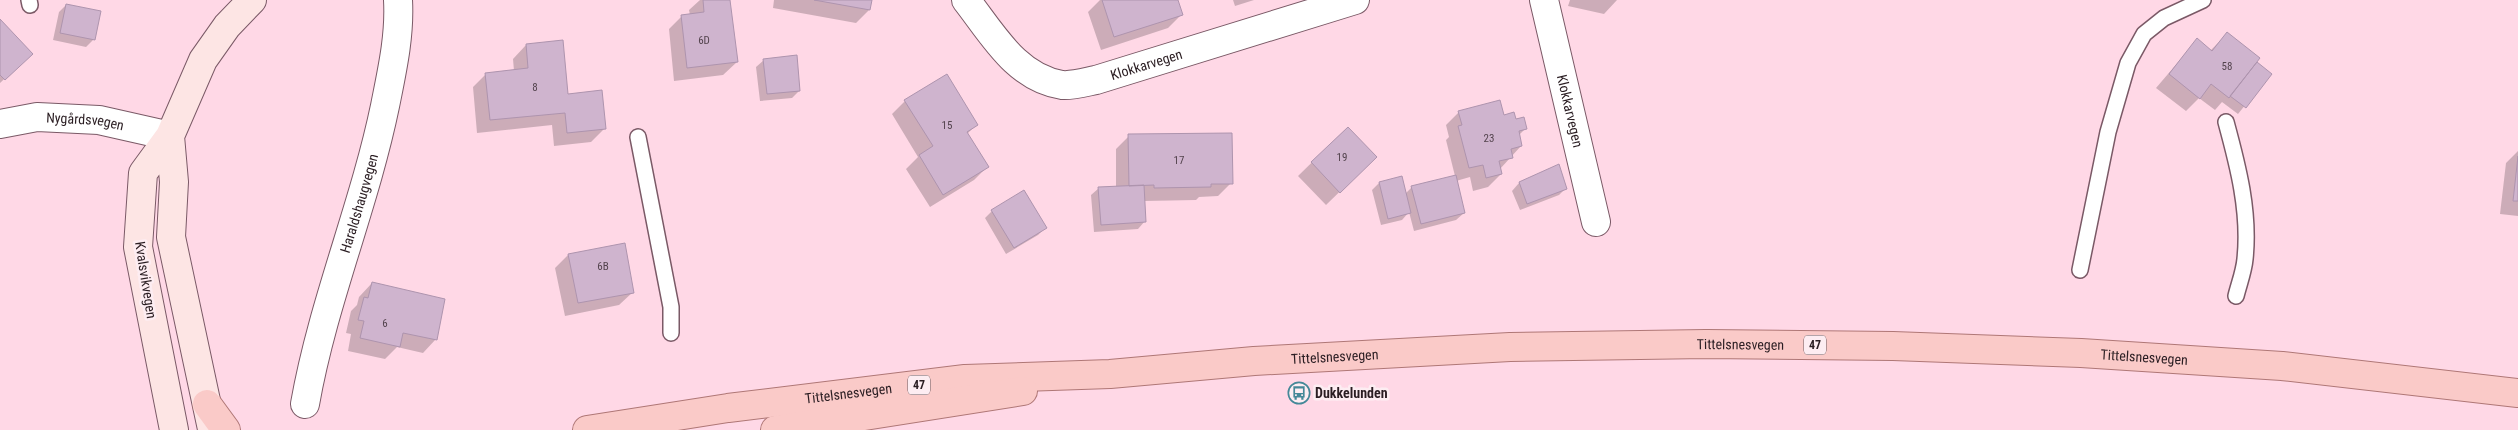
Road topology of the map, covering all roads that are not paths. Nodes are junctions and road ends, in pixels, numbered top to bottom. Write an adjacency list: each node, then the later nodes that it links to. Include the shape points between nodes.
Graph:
1 (252, 0): 9 (main road, Kvalsvikvegen, via 227,26 204,60)
2 (398, 0): 18 (street, Haraldshaugvegen, via 394,61 376,148 314,353)
3 (966, 0): 4 (street, Klokkarvegen, via 1016,63 1037,78 1063,85 1096,80)
4 (1355, 0)
5 (1544, 0): 11 (street, Klokkarvegen)
6 (2203, 0): 12 (lane, via 2164,18 2144,34 2128,63 2108,132)
7 (2226, 122): 13 (lane, via 2239,173 2246,223 2245,260)
8 (0, 124): 9 (street, Nygårdsvegen, via 37,117 99,120)
9 (170, 136): 17 (main road, Kvalsvikvegen, via 174,182 170,237); 19 (main road, Kvalsvikvegen, via 144,173 138,246)
10 (638, 137): 14 (lane, via 671,307)
11 (1596, 222)
12 (2080, 270)
13 (2236, 296)
14 (671, 334)
15 (1110, 374): 16 (main road, Tittelsnesvegen / 47, via 1254,361 1510,347 1893,346 2081,352 2282,366); 22 (main road, Tittelsnesvegen / 47, via 965,379 728,408); 23 (main road, Tittelsnesvegen / 47, via 970,401)
16 (2518, 393)
17 (207, 404): 20 (main road, Kvalsvikvegen); 21 (main road)
18 (305, 404)
19 (174, 430)
20 (212, 430)
21 (226, 430)
22 (586, 430)
23 (774, 430)

